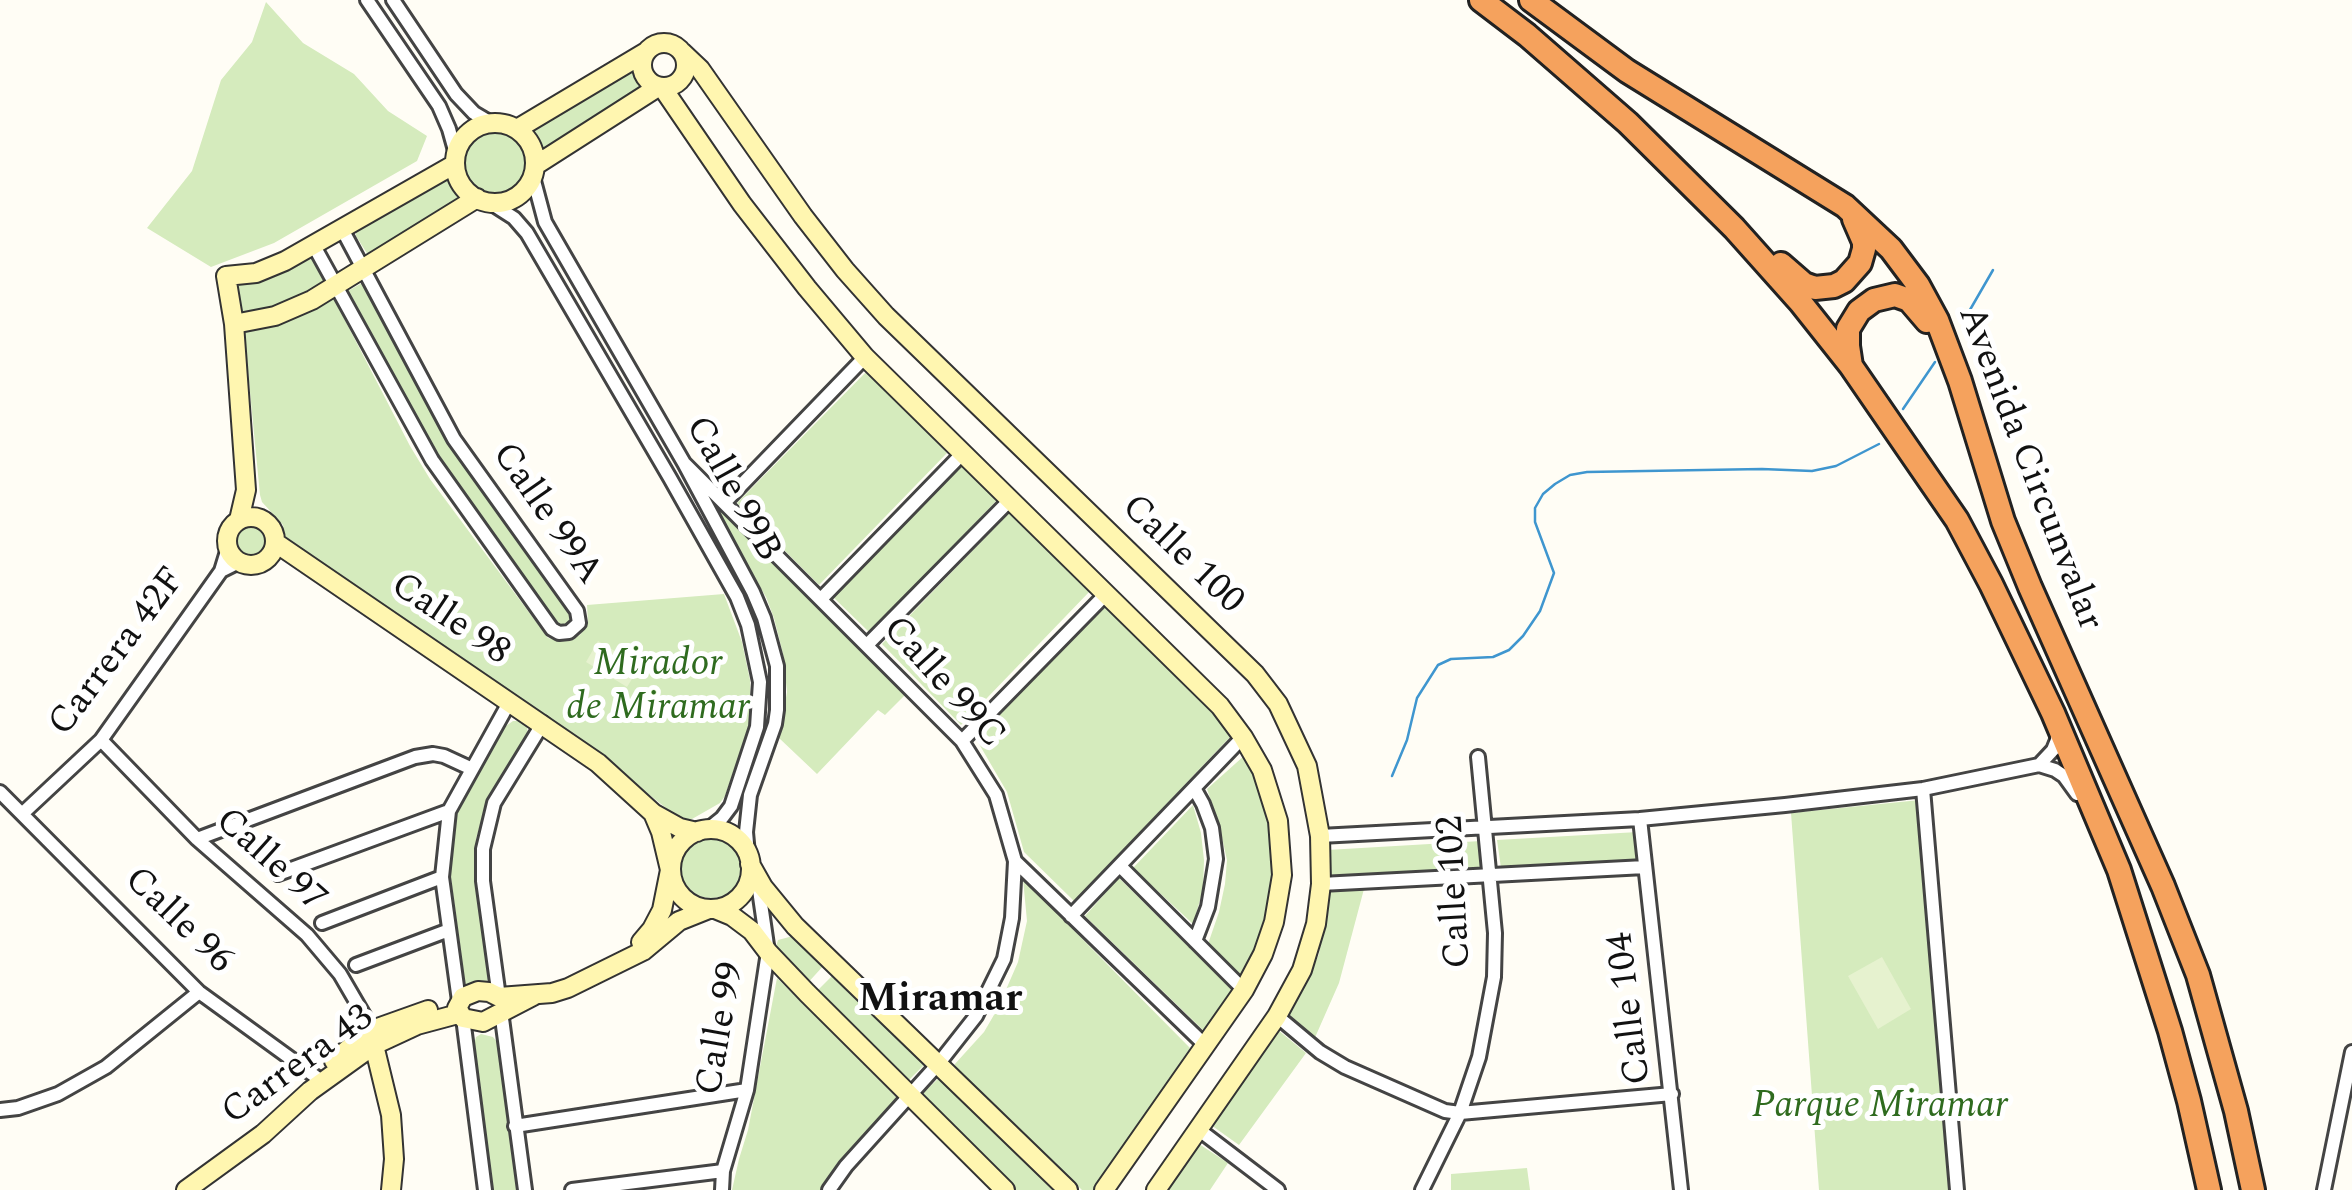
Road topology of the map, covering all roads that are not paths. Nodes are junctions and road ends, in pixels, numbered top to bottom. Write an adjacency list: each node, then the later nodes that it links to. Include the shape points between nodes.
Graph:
1 (366, 0): 10 (street, via 439,106)
2 (393, 0): 8 (street, via 456,94)
3 (1481, 0): 15 (highway, Avenida Circunvalar, via 1628,122)
4 (1532, 0): 13 (highway, Avenida Circunvalar, via 1627,71)
5 (646, 52): 6 (street, via 664,43); 7 (street, via 644,76); 9 (street)
6 (682, 52): 7 (street, via 683,76); 53 (street, Calle 100, via 886,316 1256,674 1308,766)
7 (660, 87): 11 (street); 20 (street)
8 (491, 123): 9 (street); 10 (street, via 468,133)
9 (517, 129): 11 (street, via 534,151)
10 (456, 159): 12 (street, via 458,178); 14 (street)
11 (534, 171): 12 (street, via 516,197); 24 (street, Calle 99B, via 545,222)
12 (483, 200): 17 (street); 52 (street, Calle 99B, via 527,233 748,625 760,682 757,727 731,806)
13 (1845, 206): 15 (highway, via 1864,250 1853,272 1834,286 1804,284); 22 (highway, Avenida Circunvalar, via 1918,284)
14 (342, 230): 16 (street); 17 (street, Calle 99A)
15 (1745, 240): 21 (highway, Avenida Circunvalar)
16 (314, 246): 18 (street, Calle 99A); 19 (street, via 256,272 226,276)
17 (364, 269): 18 (street); 18 (street, Calle 99A, via 454,439 577,611 579,623 569,632 552,629 432,460)
18 (336, 286): 19 (street, via 295,309)
19 (234, 324): 25 (street)
20 (865, 357): 23 (street); 27 (street)
21 (1851, 366): 22 (highway, via 1848,329 1859,311 1895,295 1929,323); 37 (highway, Avenida Circunvalar, via 1957,520)
22 (1960, 381): 111 (highway, Avenida Circunvalar, via 2003,521 2198,975)
23 (962, 454): 26 (street); 33 (street)
24 (684, 463): 27 (street, Calle 99C); 57 (street, Calle 99B, via 753,592 774,653 775,724 750,796 746,832)
25 (246, 490): 28 (street); 29 (street)
26 (1010, 500): 32 (street); 34 (street)
27 (724, 502): 33 (street, Calle 99C)
28 (259, 518): 29 (street); 30 (street, via 271,526)
29 (239, 520): 31 (street, via 228,535)
30 (278, 550): 31 (street, via 256,565); 35 (street, Calle 98)
31 (234, 555): 39 (street, Carrera 42F)
32 (1106, 594): 38 (street); 40 (street)
33 (821, 598): 34 (street, Calle 99C)
34 (868, 644): 40 (street, Calle 99C)
35 (510, 701): 36 (street); 43 (street, Calle 98)
36 (543, 724): 48 (street, via 598,762); 77 (street, via 494,803 482,848)
37 (2059, 725): 42 (street, via 2053,750); 55 (highway, Avenida Circunvalar)
38 (1243, 737): 44 (street); 75 (street, via 1272,800 1282,876 1274,922)
39 (101, 740): 49 (street, Carrera 42F); 54 (street, Calle 97)
40 (962, 740): 56 (street, Calle 99C, via 996,795)
41 (1478, 757): 51 (street, Calle 102)
42 (2038, 766): 45 (street); 55 (street, via 2071,783)
43 (470, 768): 47 (street, Calle 98); 54 (street, via 433,754 415,758)
44 (1194, 788): 58 (street); 71 (street, via 1212,828 1216,858)
45 (1923, 789): 50 (street); 108 (street)
46 (1, 794): 49 (street, Calle 96)
47 (449, 810): 61 (street); 63 (street, Calle 98)
48 (653, 813): 52 (street); 60 (street)
49 (22, 814): 76 (street, Calle 96)
50 (1640, 819): 51 (street); 59 (street, Calle 104)
51 (1485, 827): 53 (street); 62 (street, Calle 102)
52 (702, 831): 57 (street, via 736,838); 60 (street, via 678,845)
53 (1320, 836): 64 (street, Calle 100)
54 (197, 839): 80 (street, Calle 97, via 307,935 340,974)
55 (2112, 852): 92 (highway, Avenida Circunvalar)
56 (1015, 862): 66 (street); 83 (street, Calle 99C, via 1004,958 976,1016)
57 (752, 865): 65 (street, via 742,894); 68 (street); 70 (street, Calle 99)
58 (1120, 866): 66 (street); 71 (street)
59 (1645, 867): 62 (street); 87 (street, Calle 104)
60 (670, 870): 65 (street, via 679,894); 73 (street, via 656,922)
61 (278, 874)
62 (1490, 876): 64 (street); 89 (street, Calle 102, via 1494,976)
63 (442, 877): 67 (street); 69 (street, Calle 98)
64 (1322, 884): 79 (street, Calle 100, via 1302,970)
65 (712, 909): 72 (street, via 748,927); 73 (street, via 679,921)
66 (1071, 916): 81 (street)
67 (322, 923)
68 (795, 926): 70 (street); 83 (street)
69 (449, 930): 74 (street); 78 (street, Calle 98)
70 (765, 930): 72 (street, Calle 99)
71 (1196, 941): 75 (street)
72 (768, 952): 85 (street, Calle 99); 86 (street)
73 (624, 959): 77 (street, via 568,988)
74 (356, 964)
75 (1244, 990): 81 (street)
76 (199, 992): 84 (street, Calle 96); 88 (street, via 106,1067 58,1094)
77 (500, 1004): 78 (street, via 483,1022 469,1021); 78 (street, via 478,990); 90 (street)
78 (460, 1009): 80 (street, Carrera 43); 96 (street, Calle 98)
79 (1277, 1016): 89 (street, via 1344,1066); 91 (street, Calle 100)
80 (372, 1038): 84 (street, Carrera 43); 95 (street, via 391,1116)
81 (1206, 1046): 103 (street)
82 (2352, 1052): 112 (street)
83 (938, 1063): 86 (street, Calle 99C); 102 (street)
84 (320, 1079): 94 (street, Carrera 43, via 262,1134)
85 (747, 1090): 90 (street); 93 (street, Calle 99)
86 (910, 1094): 100 (street, Calle 99C); 101 (street)
87 (1672, 1094): 89 (street); 107 (street, Calle 104)
88 (0, 1110)
89 (1460, 1113): 106 (street, Calle 102)
90 (515, 1126): 97 (street)
91 (1198, 1129): 104 (street, Calle 100); 105 (street)
92 (2201, 1148): 109 (highway); 110 (highway, Avenida Circunvalar)
93 (723, 1171): 98 (street); 99 (street, Calle 99)
94 (186, 1190)
95 (391, 1190)
96 (485, 1190)
97 (525, 1190)
98 (572, 1190)
99 (722, 1190)
100 (830, 1190)
101 (1006, 1190)
102 (1068, 1190)
103 (1104, 1190)
104 (1156, 1190)
105 (1278, 1190)
106 (1422, 1190)
107 (1681, 1190)
108 (1958, 1190)
109 (2194, 1190)
110 (2209, 1190)
111 (2256, 1190)
112 (2324, 1190)

